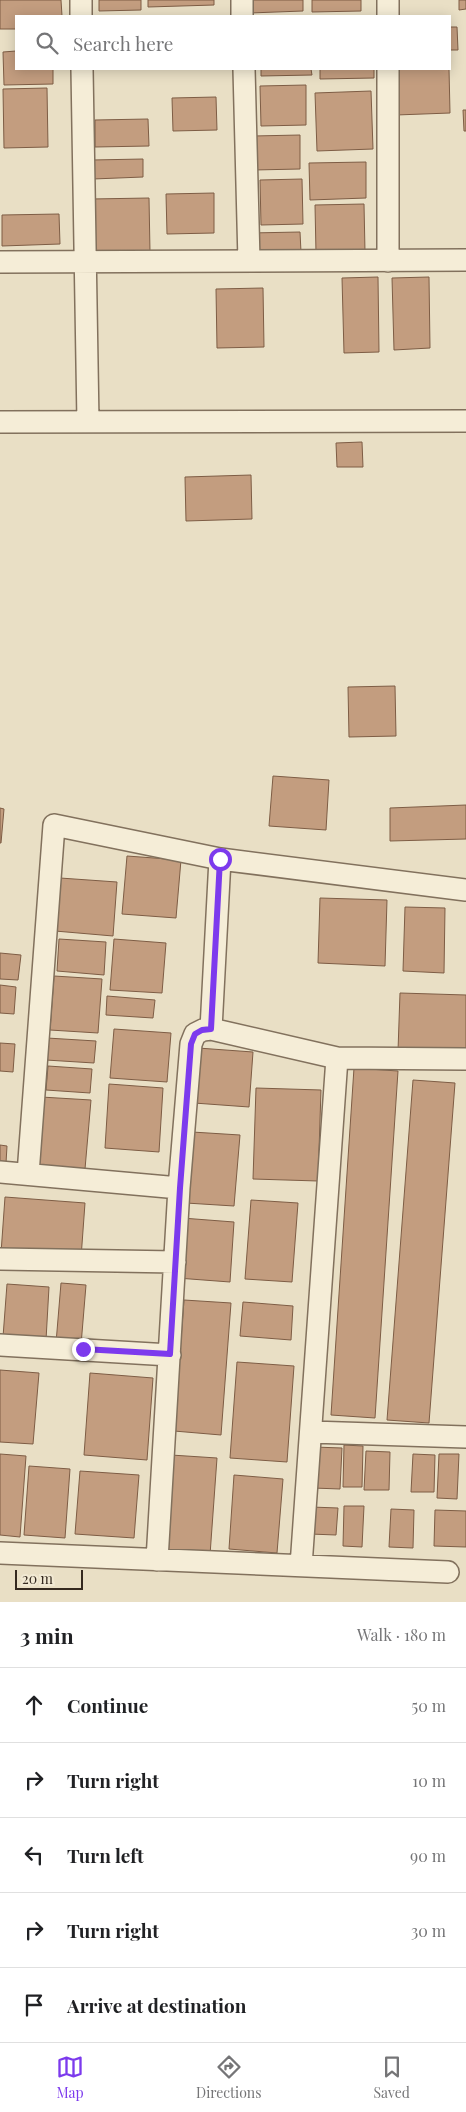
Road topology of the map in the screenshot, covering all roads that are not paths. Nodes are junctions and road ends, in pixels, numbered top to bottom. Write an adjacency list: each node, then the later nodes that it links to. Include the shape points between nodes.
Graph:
1 (81, 0): 4 (street)
2 (242, 0): 5 (street)
3 (388, 0): 6 (street)
4 (81, 15)
5 (242, 15)
6 (388, 15)
7 (82, 70): 14 (street)
8 (244, 70): 11 (street)
9 (388, 70): 12 (street)
10 (466, 260): 12 (street)
11 (249, 261): 12 (street); 14 (street)
12 (388, 261)
13 (0, 262): 14 (street)
14 (86, 262): 17 (street)
15 (466, 420): 17 (street)
16 (0, 422): 17 (street)
17 (88, 422)
18 (220, 859): 19 (street); 20 (street); 24 (street, via 54,825)
19 (466, 890)
20 (211, 1029): 21 (street); 25 (street, via 195,1034 191,1044)
21 (337, 1058): 22 (street); 30 (street)
22 (466, 1059)
23 (0, 1172): 24 (street)
24 (28, 1174): 25 (street)
25 (180, 1188): 27 (street)
26 (0, 1259): 27 (street)
27 (175, 1262): 29 (street)
28 (0, 1345): 29 (street)
29 (170, 1354): 33 (street)
30 (311, 1432): 31 (street); 34 (street)
31 (466, 1438)
32 (0, 1553): 33 (street)
33 (158, 1560): 34 (street)
34 (301, 1566): 35 (street)
35 (448, 1572)

